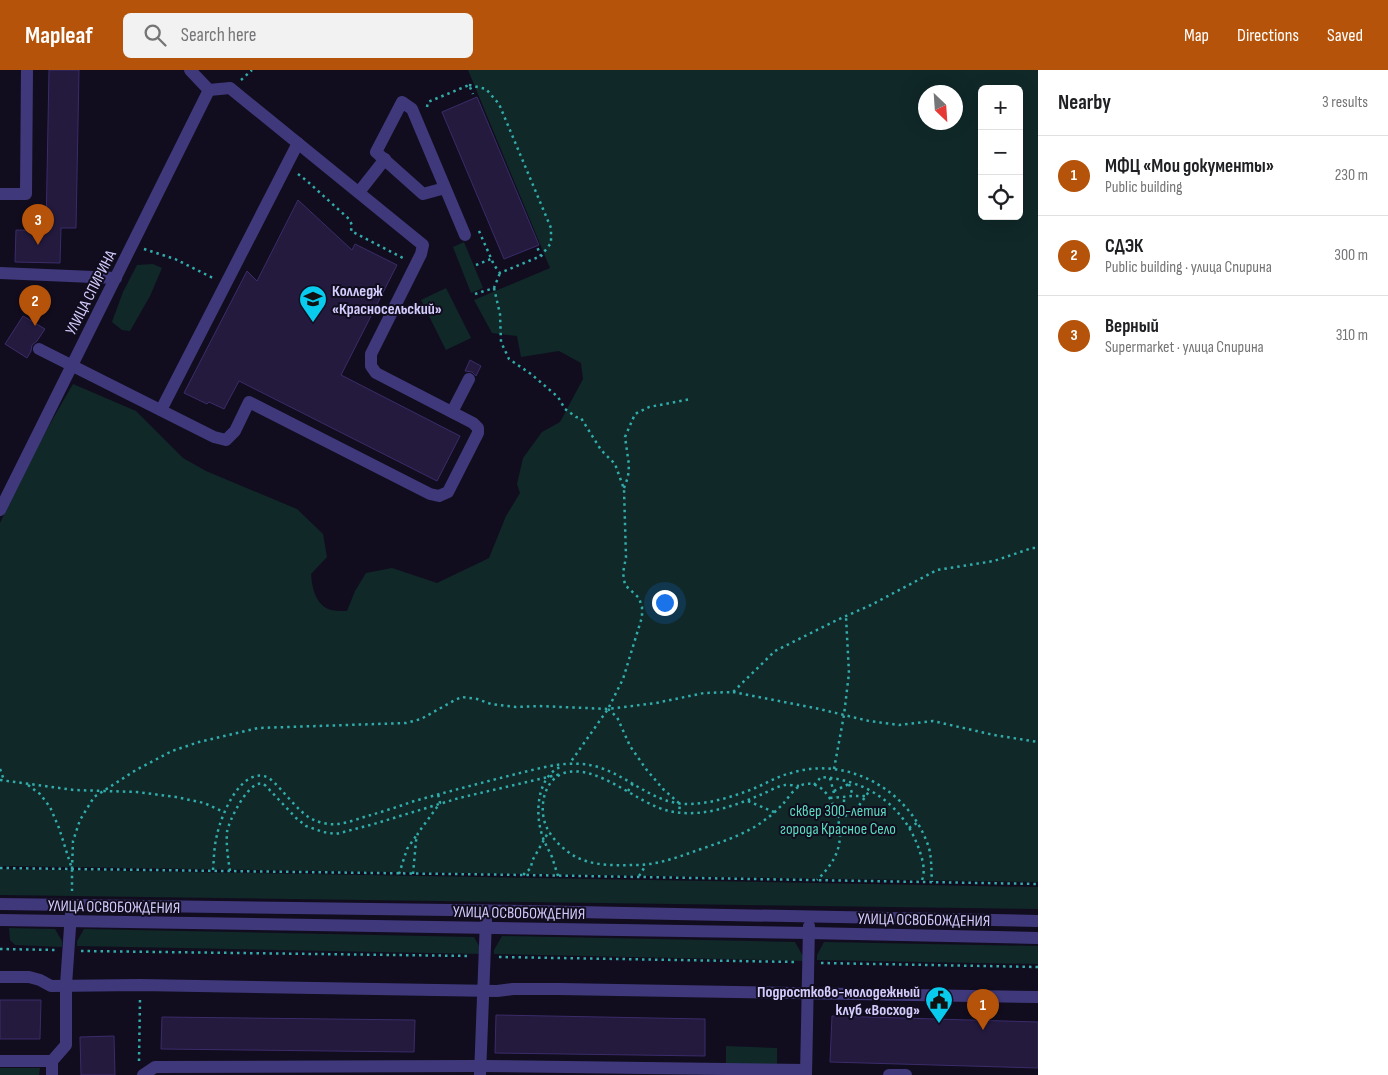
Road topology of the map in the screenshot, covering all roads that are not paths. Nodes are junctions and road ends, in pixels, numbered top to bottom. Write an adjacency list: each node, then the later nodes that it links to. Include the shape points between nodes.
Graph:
1 (27, 70): 8 (street, via 26,194)
2 (190, 70): 3 (street)
3 (209, 90): 4 (street, via 230,88); 11 (street, УЛИЦА СПИРИНА)
4 (298, 143): 7 (street); 15 (street)
5 (385, 160): 6 (street, via 423,194); 6 (street, via 376,152 402,102 412,109); 7 (street)
6 (445, 188): 9 (street)
7 (359, 192): 16 (street, via 423,245 371,354 371,366 376,373)
8 (0, 194)
9 (470, 233)
10 (0, 273): 11 (street)
11 (116, 278): 13 (street, УЛИЦА СПИРИНА)
12 (39, 349): 13 (street)
13 (71, 365): 15 (street); 17 (street, УЛИЦА СПИРИНА)
14 (469, 379): 16 (street)
15 (161, 410): 16 (street, via 226,440 235,431 249,402 439,496 448,492 478,434 473,423)
16 (452, 412)
17 (0, 510)
18 (0, 904): 19 (street, УЛИЦА ОСВОБОЖДЕНИЯ)
19 (71, 905): 20 (street, УЛИЦА ОСВОБОЖДЕНИЯ); 24 (street)
20 (486, 911): 21 (street, УЛИЦА ОСВОБОЖДЕНИЯ); 25 (street)
21 (808, 916): 23 (street, УЛИЦА ОСВОБОЖДЕНИЯ); 26 (street)
22 (0, 920): 24 (street, УЛИЦА ОСВОБОЖДЕНИЯ)
23 (1038, 921)
24 (71, 922): 25 (street, УЛИЦА ОСВОБОЖДЕНИЯ); 29 (street)
25 (486, 928): 26 (street, УЛИЦА ОСВОБОЖДЕНИЯ); 30 (street)
26 (809, 933): 27 (street, УЛИЦА ОСВОБОЖДЕНИЯ); 31 (street)
27 (1038, 938)
28 (0, 977): 29 (street, via 30,978 50,986)
29 (66, 985): 30 (street); 34 (street, via 66,1045)
30 (484, 990): 31 (street); 36 (street)
31 (808, 993): 32 (street); 37 (street)
32 (1038, 997)
33 (0, 1061): 34 (street)
34 (52, 1061): 38 (street)
35 (141, 1070): 36 (street, via 155,1067)
36 (480, 1071): 37 (street)
37 (806, 1072)
38 (52, 1075)
39 (889, 1075): 40 (street)
40 (906, 1075)

